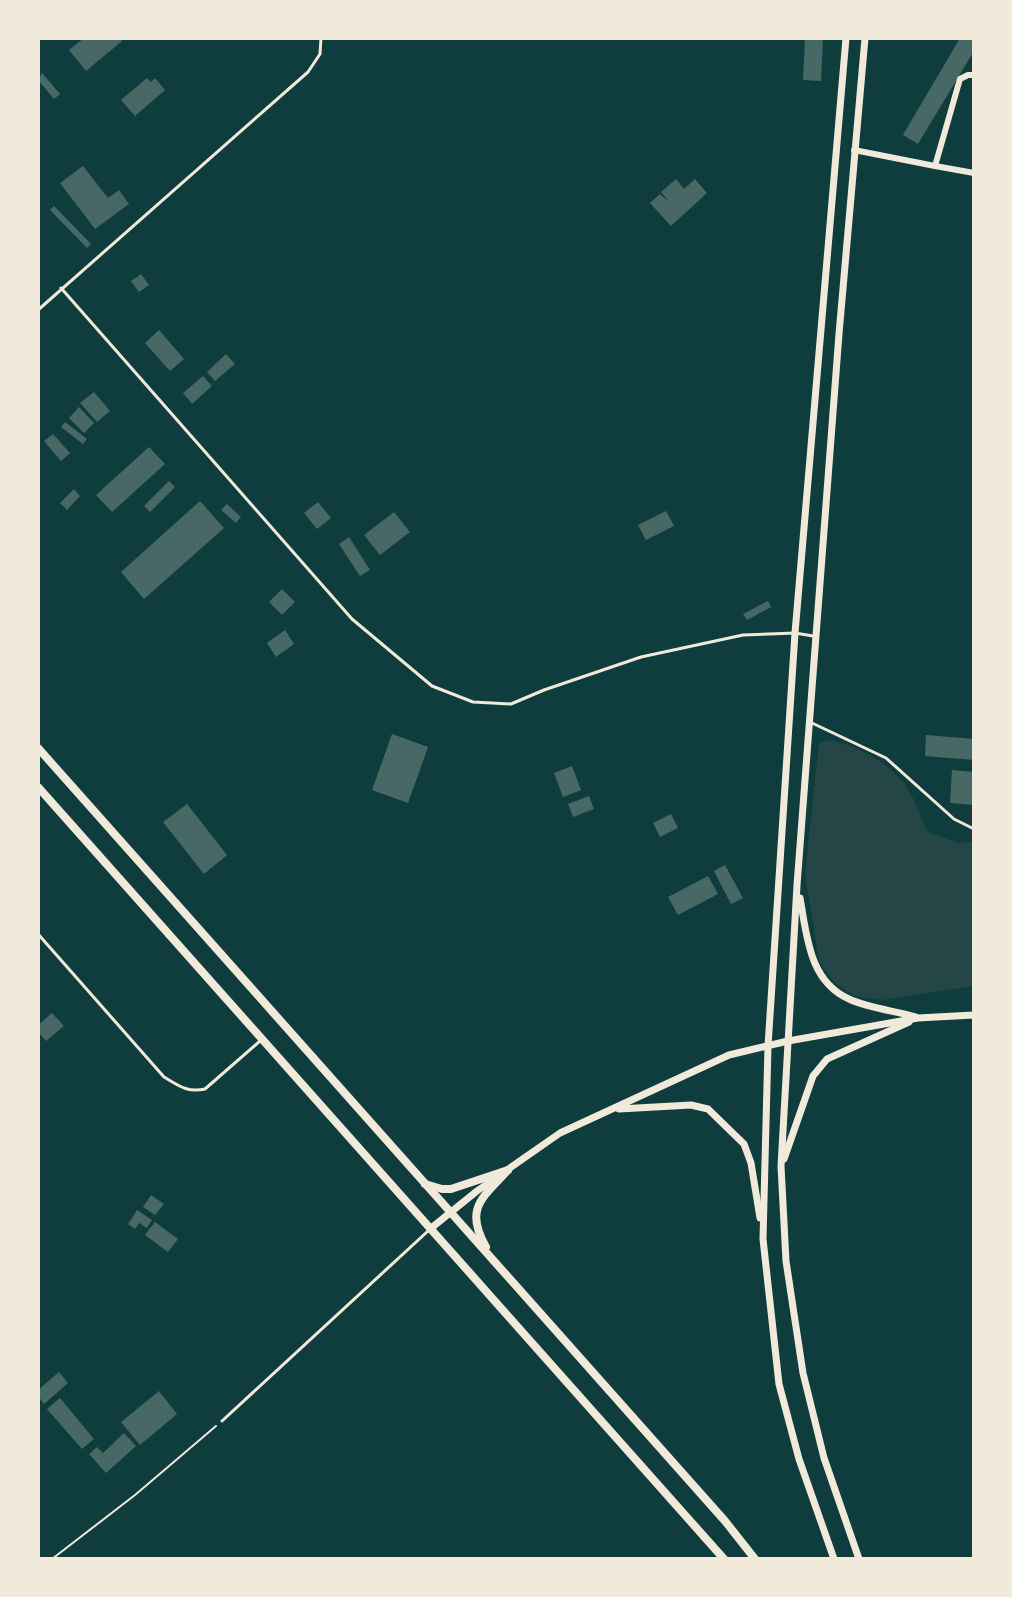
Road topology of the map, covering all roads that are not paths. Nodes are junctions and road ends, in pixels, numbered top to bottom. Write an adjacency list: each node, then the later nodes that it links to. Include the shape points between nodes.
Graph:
1 (321, 38): 8 (lane, via 320,54 308,72)
2 (846, 38): 10 (street)
3 (865, 38): 5 (street)
4 (974, 75): 6 (street, via 960,79)
5 (853, 150): 6 (street); 11 (street)
6 (935, 166): 7 (street)
7 (974, 173)
8 (61, 288): 9 (lane); 10 (lane, via 352,619 432,686 473,702 511,704 641,657 743,635)
9 (38, 310)
10 (795, 633): 11 (lane); 22 (street)
11 (817, 637): 12 (street)
12 (811, 723): 15 (lane, via 886,758 954,819); 16 (street)
13 (38, 748): 26 (main road)
14 (38, 787): 20 (main road)
15 (974, 829)
16 (797, 885): 19 (street, via 813,963 827,984 849,1000); 21 (street)
17 (38, 934): 20 (lane, via 164,1077 182,1089 205,1089)
18 (974, 1015): 19 (street)
19 (918, 1018): 21 (street); 24 (street, via 827,1059 813,1076)
20 (263, 1039): 28 (main road)
21 (788, 1041): 22 (street); 24 (street)
22 (768, 1046): 23 (street, via 729,1055); 29 (street)
23 (612, 1110): 25 (street, via 560,1133); 29 (street, via 691,1105 708,1109 744,1144)
24 (781, 1166): 35 (street, via 786,1261 803,1373 824,1458)
25 (508, 1170): 26 (main road, via 451,1189); 27 (street); 30 (main road, via 484,1195 475,1219)
26 (424, 1184): 27 (main road)
27 (449, 1212): 28 (street); 30 (main road)
28 (430, 1229): 31 (lane); 32 (main road)
29 (763, 1239): 34 (street, via 779,1384)
30 (495, 1261): 33 (main road)
31 (222, 1421)
32 (724, 1559)
33 (755, 1559)
34 (834, 1559)
35 (859, 1559)

